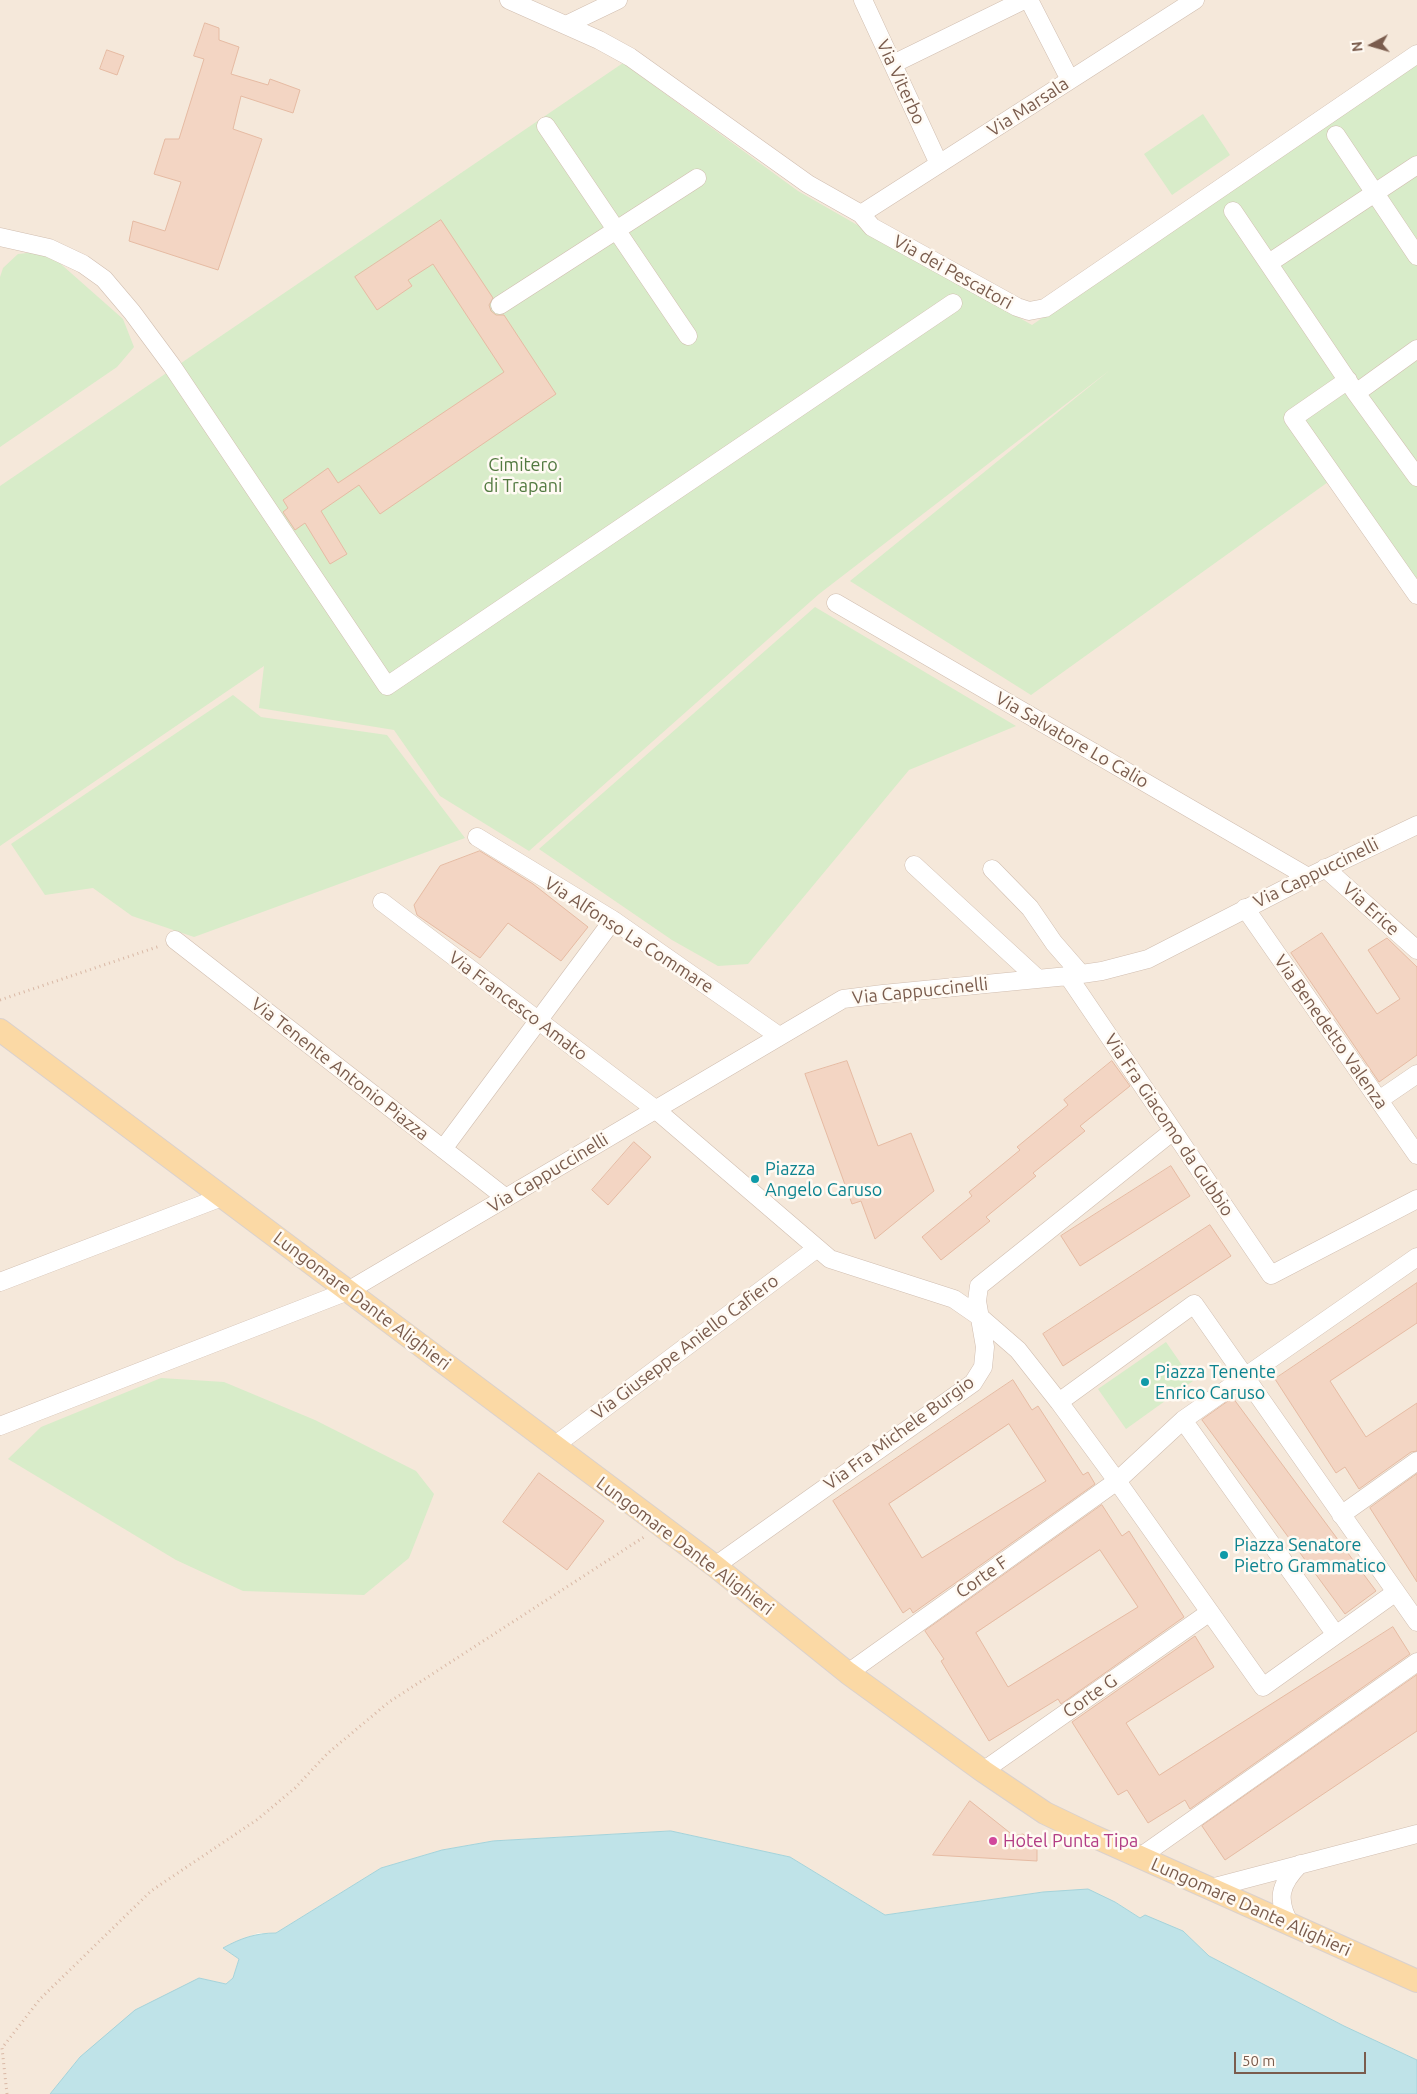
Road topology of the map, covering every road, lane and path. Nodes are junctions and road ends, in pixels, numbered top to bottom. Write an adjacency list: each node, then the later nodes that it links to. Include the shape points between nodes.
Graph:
1 (509, 0): 7 (street, Via dei Pescatori)
2 (618, 0): 7 (street)
3 (863, 0): 9 (street, Via Viterbo)
4 (1024, 0): 9 (street)
5 (1029, 0): 10 (street)
6 (1193, 0): 10 (street, Via Marsala)
7 (566, 25): 18 (street, Via dei Pescatori, via 630,58 808,184)
8 (1417, 54): 18 (street, Via dei Pescatori, via 1045,308 1029,310 1017,307 872,227)
9 (893, 64): 13 (street, Via Viterbo)
10 (1070, 80): 13 (street, Via Marsala)
11 (546, 126): 19 (street)
12 (1336, 135): 16 (street)
13 (939, 164): 18 (street, Via Marsala)
14 (1417, 165): 16 (street)
15 (697, 178): 19 (street)
16 (1376, 193): 21 (street); 22 (street)
17 (1233, 211): 22 (street)
18 (862, 214)
19 (616, 230): 24 (street); 25 (street)
20 (0, 236): 23 (street, via 49,248 83,264 104,279 172,366 387,686)
21 (1417, 256)
22 (1269, 263): 27 (street)
23 (953, 303)
24 (500, 305)
25 (688, 336)
26 (1417, 349): 27 (street)
27 (1352, 387): 28 (street); 29 (street, via 1293,418)
28 (1417, 477)
29 (1417, 595)
30 (836, 603): 36 (street, Via Salvatore Lo Calio)
31 (1417, 824): 34 (street, Via Cappuccinelli)
32 (478, 837): 39 (street, Via Alfonso La Commare)
33 (914, 865): 43 (street)
34 (1325, 868): 36 (street, Via Cappuccinelli); 41 (street, Via Erice)
35 (992, 869): 42 (street, Via Fra Giacomo da Gubbio, via 1030,908)
36 (1308, 877): 38 (street, Via Cappuccinelli)
37 (382, 902): 45 (street, Via Francesco Amato)
38 (1246, 908): 42 (street, Via Cappuccinelli, via 1148,959); 49 (street, Via Benedetto Valenza)
39 (613, 920): 45 (street); 47 (street, Via Alfonso La Commare)
40 (175, 940): 44 (path); 52 (street, Via Tenente Antonio Piazza)
41 (1417, 950)
42 (1074, 975): 43 (street, Via Cappuccinelli); 51 (street, Via Fra Giacomo da Gubbio)
43 (1038, 979): 47 (street, Via Cappuccinelli, via 843,999)
44 (0, 1000)
45 (538, 1021): 50 (street, Via Francesco Amato); 52 (street)
46 (0, 1030): 54 (main road, Lungomare Dante Alighieri)
47 (780, 1036): 50 (street, Via Cappuccinelli)
48 (1417, 1074): 49 (street)
49 (1379, 1100): 53 (street, Via Benedetto Valenza)
50 (655, 1109): 55 (street, Via Cappuccinelli); 57 (street, Via Francesco Amato)
51 (1173, 1131): 56 (street, Via Fra Giacomo da Gubbio, via 1271,1275); 61 (street, Via Fra Michele Burgio, via 980,1286)
52 (443, 1149): 55 (street, Via Tenente Antonio Piazza)
53 (1417, 1155)
54 (222, 1197): 59 (street); 60 (main road, Lungomare Dante Alighieri)
55 (506, 1198): 60 (street, Via Cappuccinelli)
56 (1417, 1199)
57 (816, 1248): 61 (street, via 830,1259 954,1299); 66 (street, Via Giuseppe Aniello Cafiero)
58 (1417, 1257): 62 (street, Corte F)
59 (0, 1282)
60 (348, 1291): 65 (street, Via Cappuccinelli); 66 (main road, Lungomare Dante Alighieri)
61 (980, 1317): 63 (street, via 1018,1350); 71 (street, Via Fra Michele Burgio, via 985,1347 983,1367 973,1383)
62 (1244, 1378): 63 (street, via 1194,1304); 64 (street, Corte F); 69 (street)
63 (1059, 1402): 68 (street)
64 (1183, 1420): 68 (street, Corte F); 75 (street)
65 (0, 1426)
66 (554, 1446): 70 (main road, Lungomare Dante Alighieri)
67 (1417, 1461): 69 (street)
68 (1117, 1481): 73 (street); 77 (street, Corte F)
69 (1342, 1515): 72 (street)
70 (661, 1526): 71 (main road, Lungomare Dante Alighieri); 85 (path, via 389,1702 328,1753 295,1788 258,1819 151,1891 40,1999)
71 (714, 1566): 77 (main road, Lungomare Dante Alighieri)
72 (1396, 1592): 74 (street); 75 (street)
73 (1204, 1616): 75 (street, via 1263,1687); 78 (street, Corte G)
74 (1417, 1622)
75 (1336, 1634)
76 (1417, 1662): 80 (street)
77 (848, 1673): 78 (main road, Lungomare Dante Alighieri)
78 (983, 1771): 80 (main road, Lungomare Dante Alighieri, via 1046,1813)
79 (1417, 1834): 81 (street)
80 (1140, 1858): 82 (main road, Lungomare Dante Alighieri)
81 (1300, 1864): 82 (street); 83 (street, via 1287,1876 1281,1893 1282,1911)
82 (1211, 1888): 83 (main road, Lungomare Dante Alighieri)
83 (1291, 1926): 84 (main road, Lungomare Dante Alighieri)
84 (1417, 1981)
85 (1, 2048): 86 (path)
86 (7, 2094)

